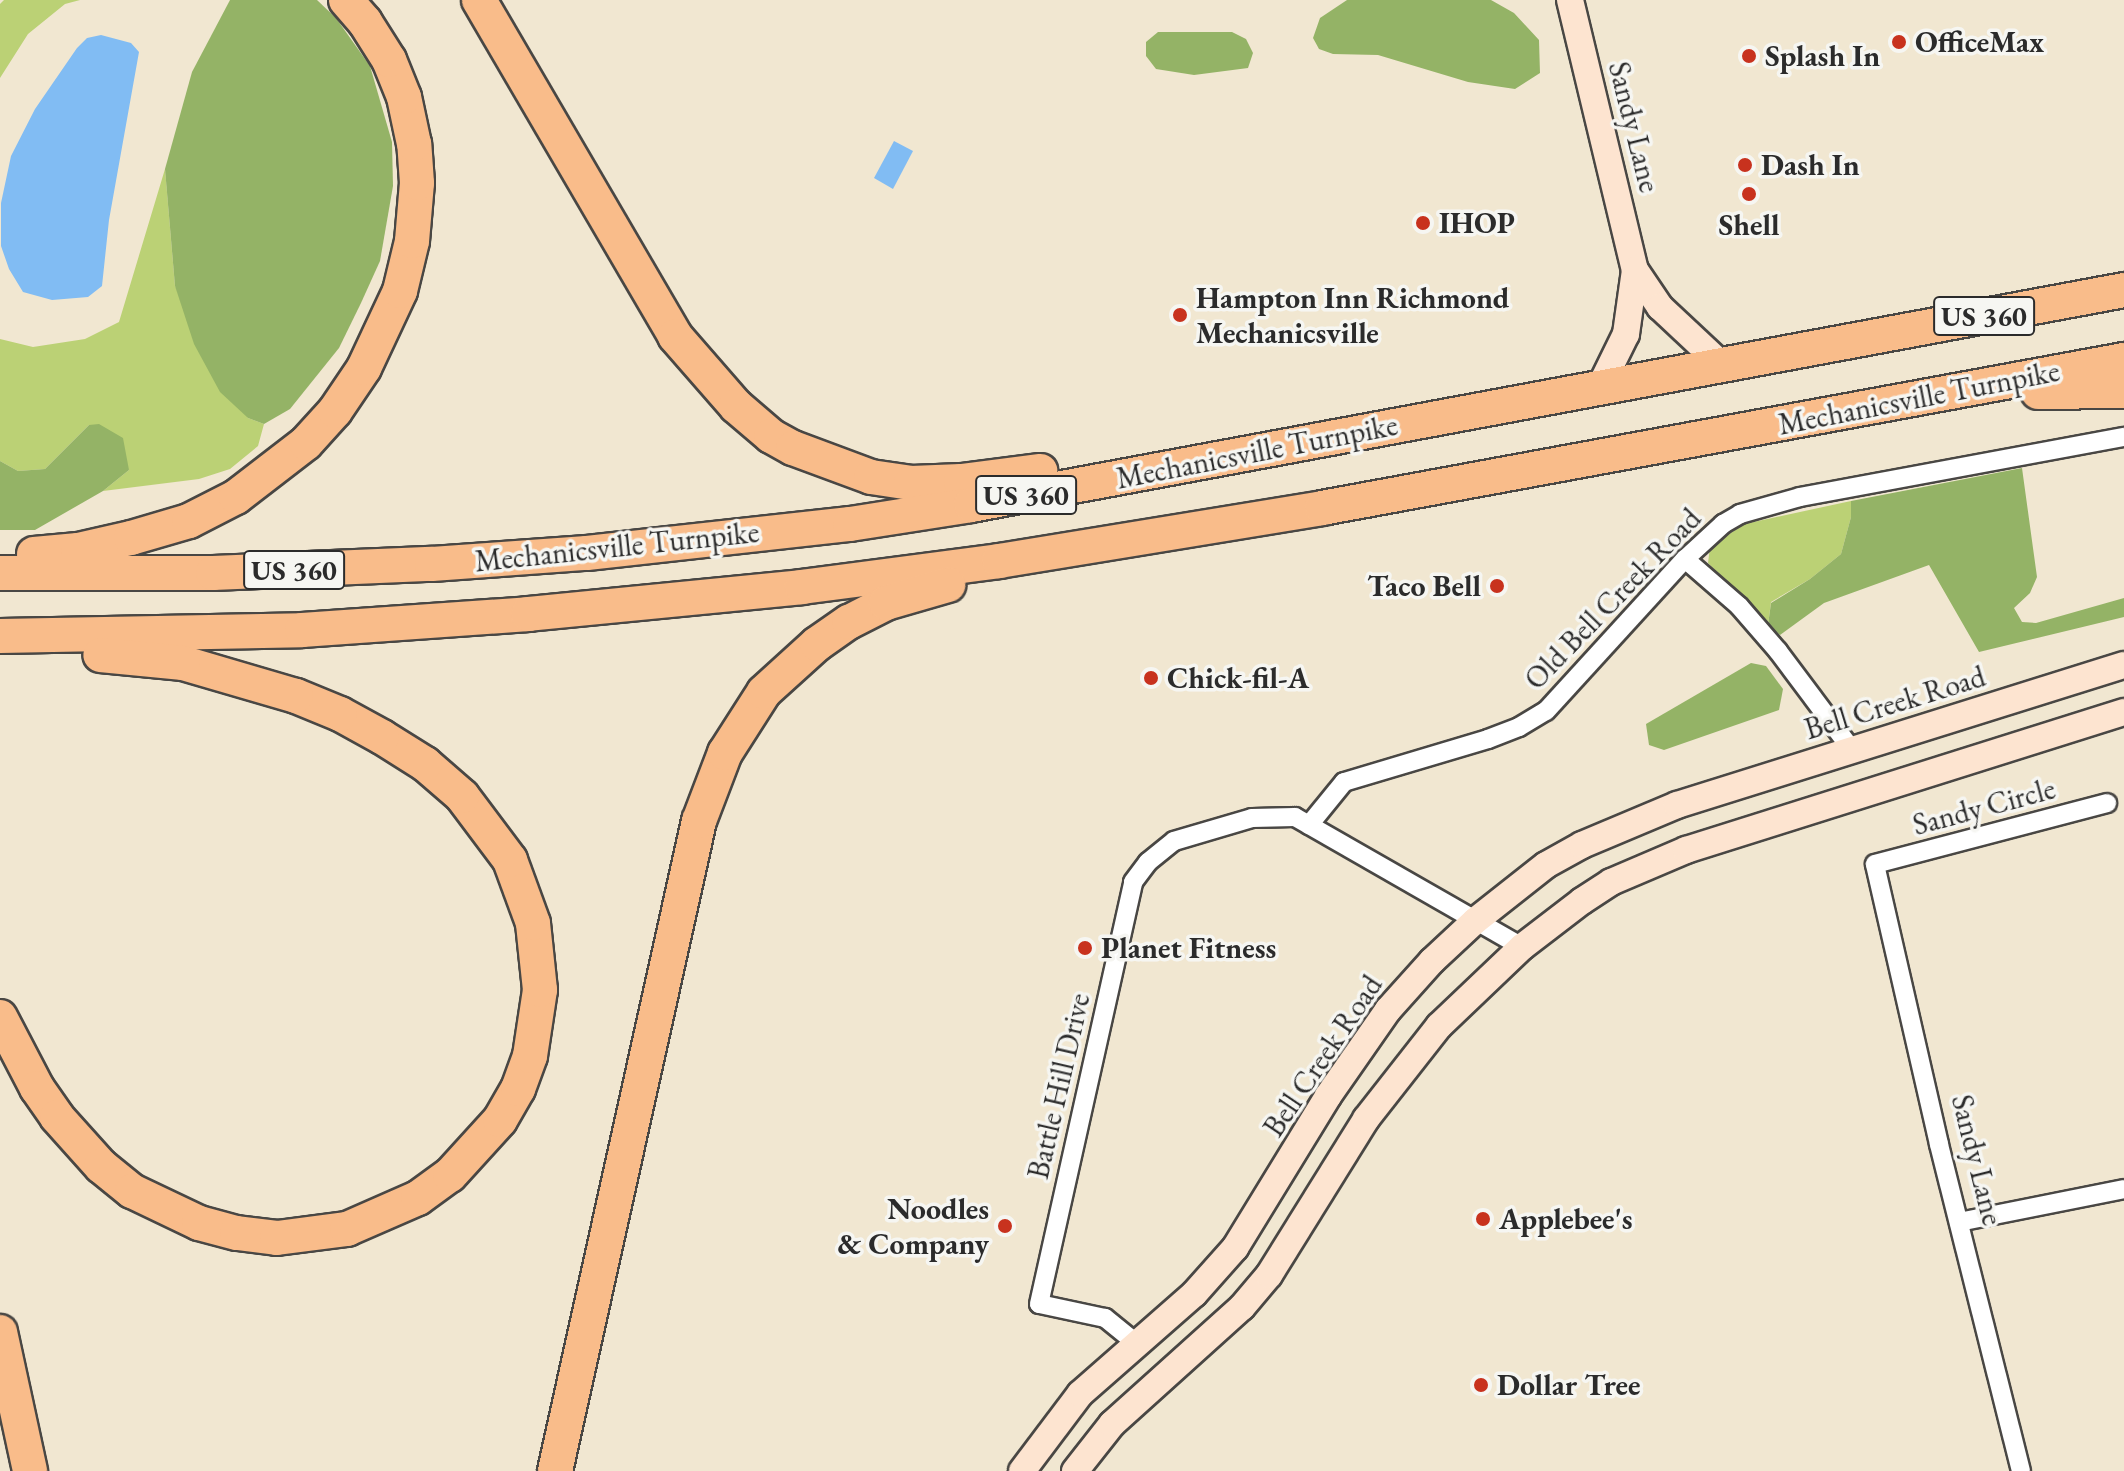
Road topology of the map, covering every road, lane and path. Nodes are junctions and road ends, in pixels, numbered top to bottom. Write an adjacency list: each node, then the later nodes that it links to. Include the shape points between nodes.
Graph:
1 (346, 0): 16 (highway, via 389,60 404,97 417,183 412,241 400,291 364,368 306,443 236,497 189,521 131,538 45,554)
2 (479, 0): 13 (highway, via 675,336 736,406 771,436 823,462 911,483 961,481)
3 (1554, 0): 5 (main road)
4 (1570, 0): 5 (main road, Sandy Lane)
5 (1576, 27): 6 (main road, Sandy Lane)
6 (1635, 270): 9 (main road, Sandy Lane, via 1660,307); 10 (main road, Sandy Lane, via 1626,334)
7 (2124, 290): 9 (highway, Mechanicsville Turnpike / US 360)
8 (2124, 360): 12 (highway, Mechanicsville Turnpike / US 360)
9 (1722, 365): 10 (highway, Mechanicsville Turnpike / US 360)
10 (1599, 389): 13 (highway, Mechanicsville Turnpike / US 360)
11 (2124, 391): 12 (highway)
12 (1946, 393): 15 (highway, Mechanicsville Turnpike / US 360)
13 (1460, 414): 18 (highway, Mechanicsville Turnpike / US 360, via 971,505 603,551 213,573)
14 (2124, 437): 17 (street, Old Bell Creek Road, via 1758,507 1723,524)
15 (1322, 508): 19 (highway, Mechanicsville Turnpike / US 360, via 938,569 544,613 302,630); 35 (highway, via 920,592 849,622 764,692 725,753 699,821)
16 (0, 554)
17 (1685, 559): 23 (street, via 1739,606); 25 (street, Old Bell Creek Road, via 1546,711 1488,739 1354,777)
18 (0, 573)
19 (0, 636)
20 (0, 651): 29 (highway, via 183,663 296,696 382,737 462,796 510,860 533,923 540,990 537,1028 518,1089 477,1148 418,1198 384,1216 347,1229 293,1237 237,1233 199,1223 132,1191 57,1117)
21 (2124, 665): 23 (main road, Bell Creek Road)
22 (2124, 712): 28 (main road, via 1643,867 1582,901)
23 (1852, 750): 27 (main road, Bell Creek Road, via 1677,805 1594,839 1546,865)
24 (2107, 803): 26 (street, Sandy Circle)
25 (1309, 825): 27 (street, Battle Hill Drive); 33 (street, Battle Hill Drive, via 1295,817 1252,818 1174,841 1133,882 1039,1304 1105,1318)
26 (1875, 864): 31 (street, Sandy Lane)
27 (1475, 921): 28 (street, Battle Hill Drive); 33 (main road, Bell Creek Road, via 1432,961 1371,1032 1235,1248 1194,1294)
28 (1522, 947): 37 (main road, via 1439,1026 1403,1070 1366,1119 1269,1275 1213,1334 1112,1424)
29 (0, 1017)
30 (2124, 1189): 31 (street)
31 (1959, 1222): 38 (street, Sandy Lane)
32 (0, 1332): 34 (highway)
33 (1136, 1343): 36 (main road, Bell Creek Road, via 1080,1394)
34 (30, 1471)
35 (555, 1471)
36 (1022, 1471)
37 (1075, 1471)
38 (2021, 1471)

